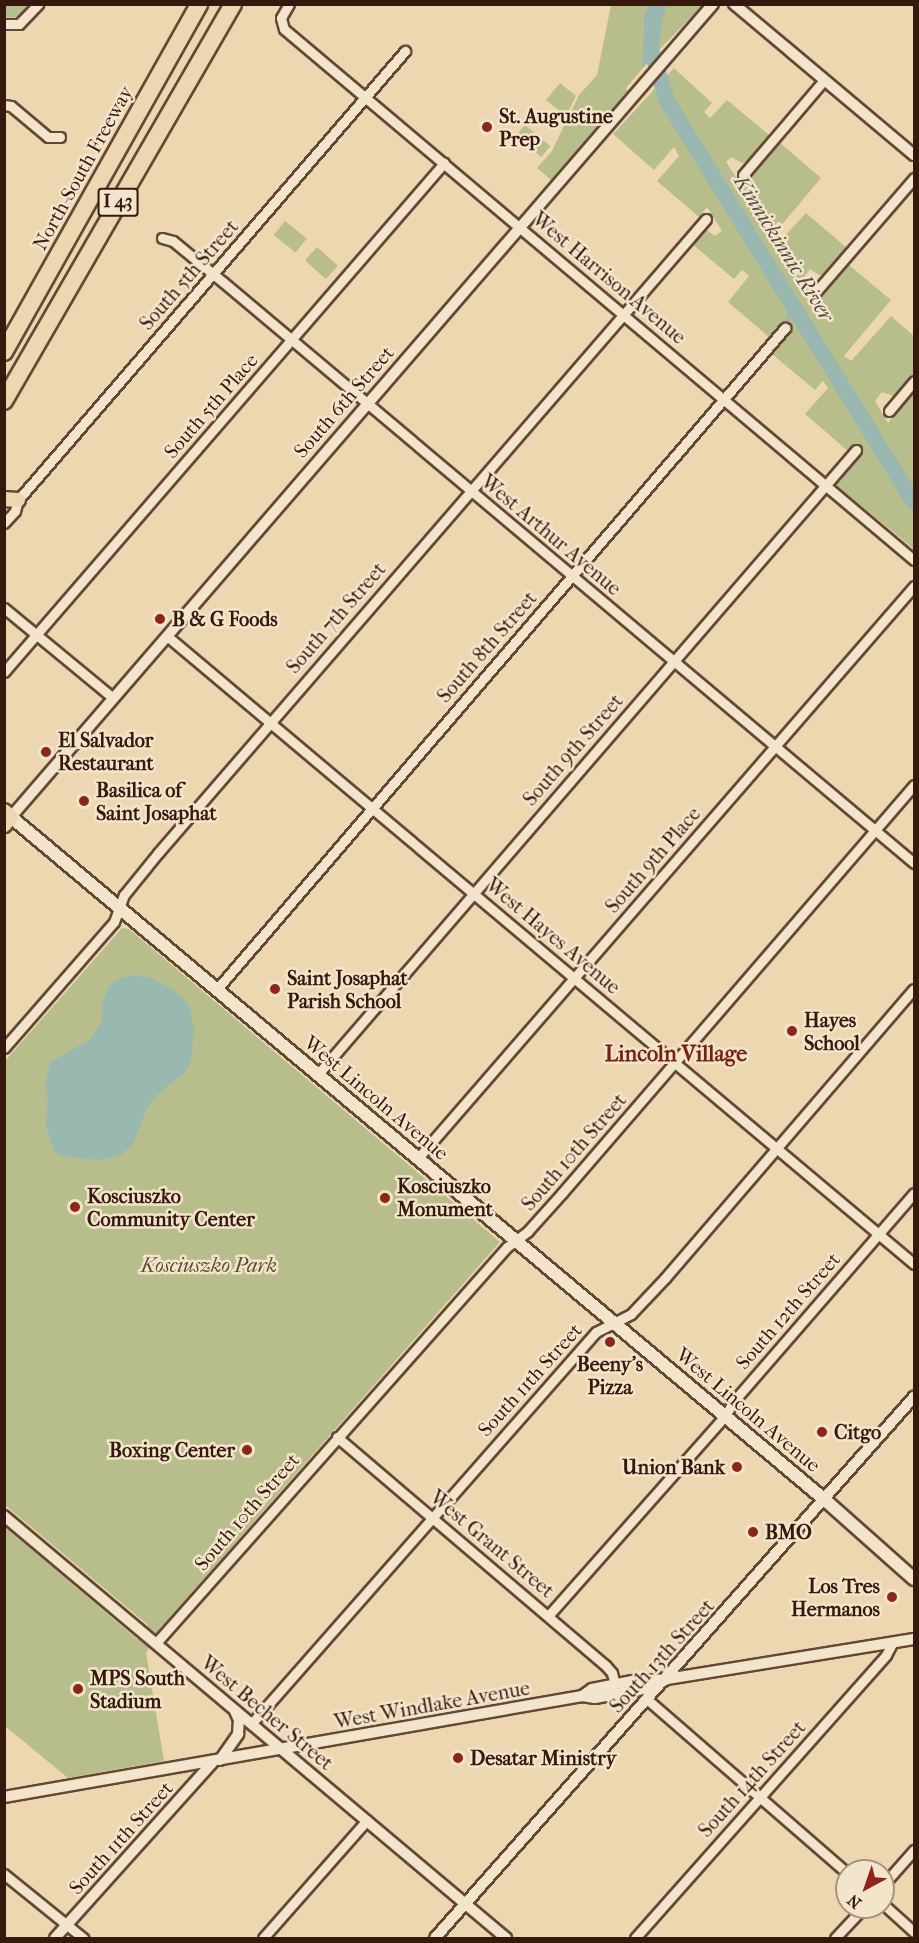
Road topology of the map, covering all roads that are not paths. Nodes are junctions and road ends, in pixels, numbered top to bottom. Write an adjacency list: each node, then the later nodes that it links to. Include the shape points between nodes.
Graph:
1 (38, 4): 7 (street, via 19,24)
2 (199, 4): 25 (highway, North-South Freeway / I 43)
3 (233, 4): 28 (highway, I 43)
4 (289, 4): 10 (street, West Harrison Avenue, via 281,25)
5 (713, 4): 18 (street, South 6th Street)
6 (734, 4): 9 (street)
7 (4, 24)
8 (405, 51): 10 (street, South 5th Street)
9 (824, 80): 13 (street); 15 (street)
10 (366, 97): 14 (street, West Harrison Avenue); 20 (street, South 5th Street)
11 (4, 105): 12 (street, via 11,106 48,137)
12 (60, 137)
13 (915, 155)
14 (444, 163): 18 (street, West Harrison Avenue); 24 (street, South 5th Place)
15 (742, 175)
16 (915, 178): 21 (street)
17 (706, 219): 22 (street, South 7th Street)
18 (520, 228): 22 (street, West Harrison Avenue); 29 (street, South 6th Street)
19 (162, 238): 20 (street, West Arthur Avenue, via 173,241)
20 (213, 274): 24 (street, West Arthur Avenue); 34 (street, South 5th Street)
21 (814, 294)
22 (624, 314): 27 (street, West Harrison Avenue); 33 (street, South 7th Street)
23 (785, 328): 27 (street, South 8th Street)
24 (292, 339): 29 (street, West Arthur Avenue); 40 (street, South 5th Place)
25 (4, 352)
26 (915, 381): 30 (street)
27 (725, 399): 32 (street, West Harrison Avenue); 37 (street, South 8th Street)
28 (4, 401)
29 (368, 404): 33 (street, West Arthur Avenue); 41 (street, South 6th Street)
30 (889, 411)
31 (856, 450): 32 (street, South 9th Street)
32 (825, 485): 36 (street, West Harrison Avenue); 42 (street, South 9th Street)
33 (470, 491): 37 (street, West Arthur Avenue); 45 (street, South 7th Street)
34 (11, 500): 35 (street, South 5th Street, via 15,511)
35 (4, 523)
36 (915, 560)
37 (571, 576): 42 (street, West Arthur Avenue); 48 (street, South 8th Street)
38 (915, 586): 46 (street, South 9th Place)
39 (4, 608): 40 (street)
40 (37, 635): 43 (street, South 5th Place); 44 (street)
41 (167, 636): 44 (street, South 6th Street); 45 (street, West Hayes Avenue)
42 (673, 661): 46 (street, West Arthur Avenue); 52 (street, South 9th Street)
43 (4, 672)
44 (113, 699): 49 (street, South 6th Street)
45 (269, 722): 48 (street, West Hayes Avenue); 53 (street, South 7th Street, via 124,895)
46 (775, 746): 50 (street, West Arthur Avenue); 54 (street, South 9th Place)
47 (915, 785): 50 (street, South 10th Street)
48 (372, 808): 52 (street, West Hayes Avenue); 56 (street, South 8th Street)
49 (7, 818): 53 (main road, West Lincoln Avenue)
50 (875, 831): 51 (street, West Arthur Avenue); 58 (street, South 10th Street)
51 (915, 863)
52 (473, 893): 54 (street, West Hayes Avenue); 59 (street, South 9th Street)
53 (119, 908): 56 (main road, West Lincoln Avenue); 57 (street, South 7th Street, via 114,922)
54 (575, 978): 58 (street, West Hayes Avenue); 61 (street, South 9th Place)
55 (915, 989): 60 (street, South 11th Street)
56 (217, 990): 59 (main road, West Lincoln Avenue)
57 (4, 1048)
58 (675, 1063): 60 (street, West Hayes Avenue); 64 (street, South 10th Street)
59 (318, 1074): 61 (main road, West Lincoln Avenue)
60 (777, 1148): 63 (street, West Hayes Avenue); 66 (street, South 11th Street, via 665,1278 631,1314)
61 (418, 1158): 64 (main road, West Lincoln Avenue)
62 (915, 1193): 63 (street, South 12th Street)
63 (879, 1233): 65 (street, West Hayes Avenue); 68 (street, South 12th Street)
64 (516, 1240): 66 (main road, West Lincoln Avenue); 69 (street, South 10th Street)
65 (915, 1264)
66 (613, 1323): 68 (main road, West Lincoln Avenue); 72 (street, South 11th Street, via 596,1332)
67 (915, 1397): 70 (street, South 13th Street)
68 (725, 1416): 70 (main road, West Lincoln Avenue); 74 (street, South 12th Street)
69 (337, 1437): 72 (street, West Grant Street); 76 (street, South 10th Street)
70 (825, 1500): 73 (main road, West Lincoln Avenue); 78 (street, South 13th Street)
71 (4, 1516): 76 (street, West Becher Street)
72 (433, 1517): 74 (street, West Grant Street); 83 (street, South 11th Street)
73 (915, 1578)
74 (548, 1616): 79 (street, West Grant Street, via 612,1672)
75 (915, 1638): 77 (street, West Windlake Avenue)
76 (156, 1642): 82 (street, West Becher Street)
77 (893, 1642): 78 (street, West Windlake Avenue); 87 (street, South 14th Street, via 886,1655)
78 (667, 1679): 79 (street, West Windlake Avenue); 80 (street, West Windlake Avenue, via 640,1690 595,1698); 81 (street, South 13th Street)
79 (615, 1684): 80 (street, West Windlake Avenue, via 592,1689)
80 (582, 1696): 84 (street, West Windlake Avenue)
81 (648, 1700): 87 (street); 93 (street, South 13th Street)
82 (234, 1708): 83 (street, West Becher Street); 85 (street, South 11th Street, via 239,1720 238,1734)
83 (252, 1723): 84 (street, West Becher Street)
84 (283, 1749): 85 (street, West Windlake Avenue); 88 (street, West Becher Street)
85 (217, 1760): 86 (street, West Windlake Avenue); 96 (street, South 11th Street)
86 (4, 1797)
87 (760, 1797): 90 (street); 103 (street, South 14th Street)
88 (367, 1820): 93 (street, West Becher Street); 100 (street)
89 (915, 1850): 91 (street)
90 (835, 1863)
91 (895, 1872)
92 (4, 1874): 96 (street)
93 (467, 1903): 101 (street, South 13th Street); 102 (street, West Becher Street)
94 (895, 1914): 97 (street)
95 (853, 1919): 104 (street)
96 (68, 1925): 98 (street, South 11th Street); 99 (street)
97 (915, 1932)
98 (56, 1938)
99 (83, 1938)
100 (263, 1938)
101 (435, 1938)
102 (506, 1938)
103 (635, 1938)
104 (835, 1938)

